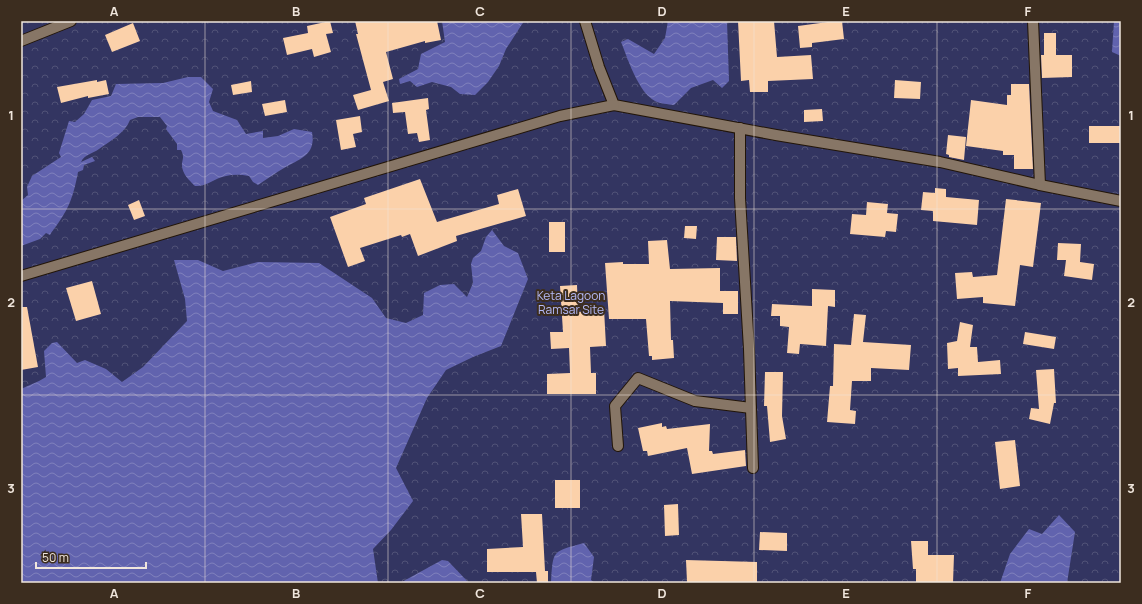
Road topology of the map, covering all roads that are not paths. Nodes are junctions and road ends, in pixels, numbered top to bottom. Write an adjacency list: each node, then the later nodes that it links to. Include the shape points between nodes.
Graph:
1 (71, 21): 4 (street)
2 (585, 21): 5 (street)
3 (1033, 21): 7 (street)
4 (21, 41)
5 (614, 105): 6 (street); 9 (street, via 560,116)
6 (740, 128): 7 (street, via 940,162); 10 (street, via 740,198)
7 (1040, 185): 8 (street)
8 (1121, 201)
9 (21, 276)
10 (751, 408): 11 (street, via 695,401 638,378 615,406); 12 (street)
11 (618, 446)
12 (753, 468)

